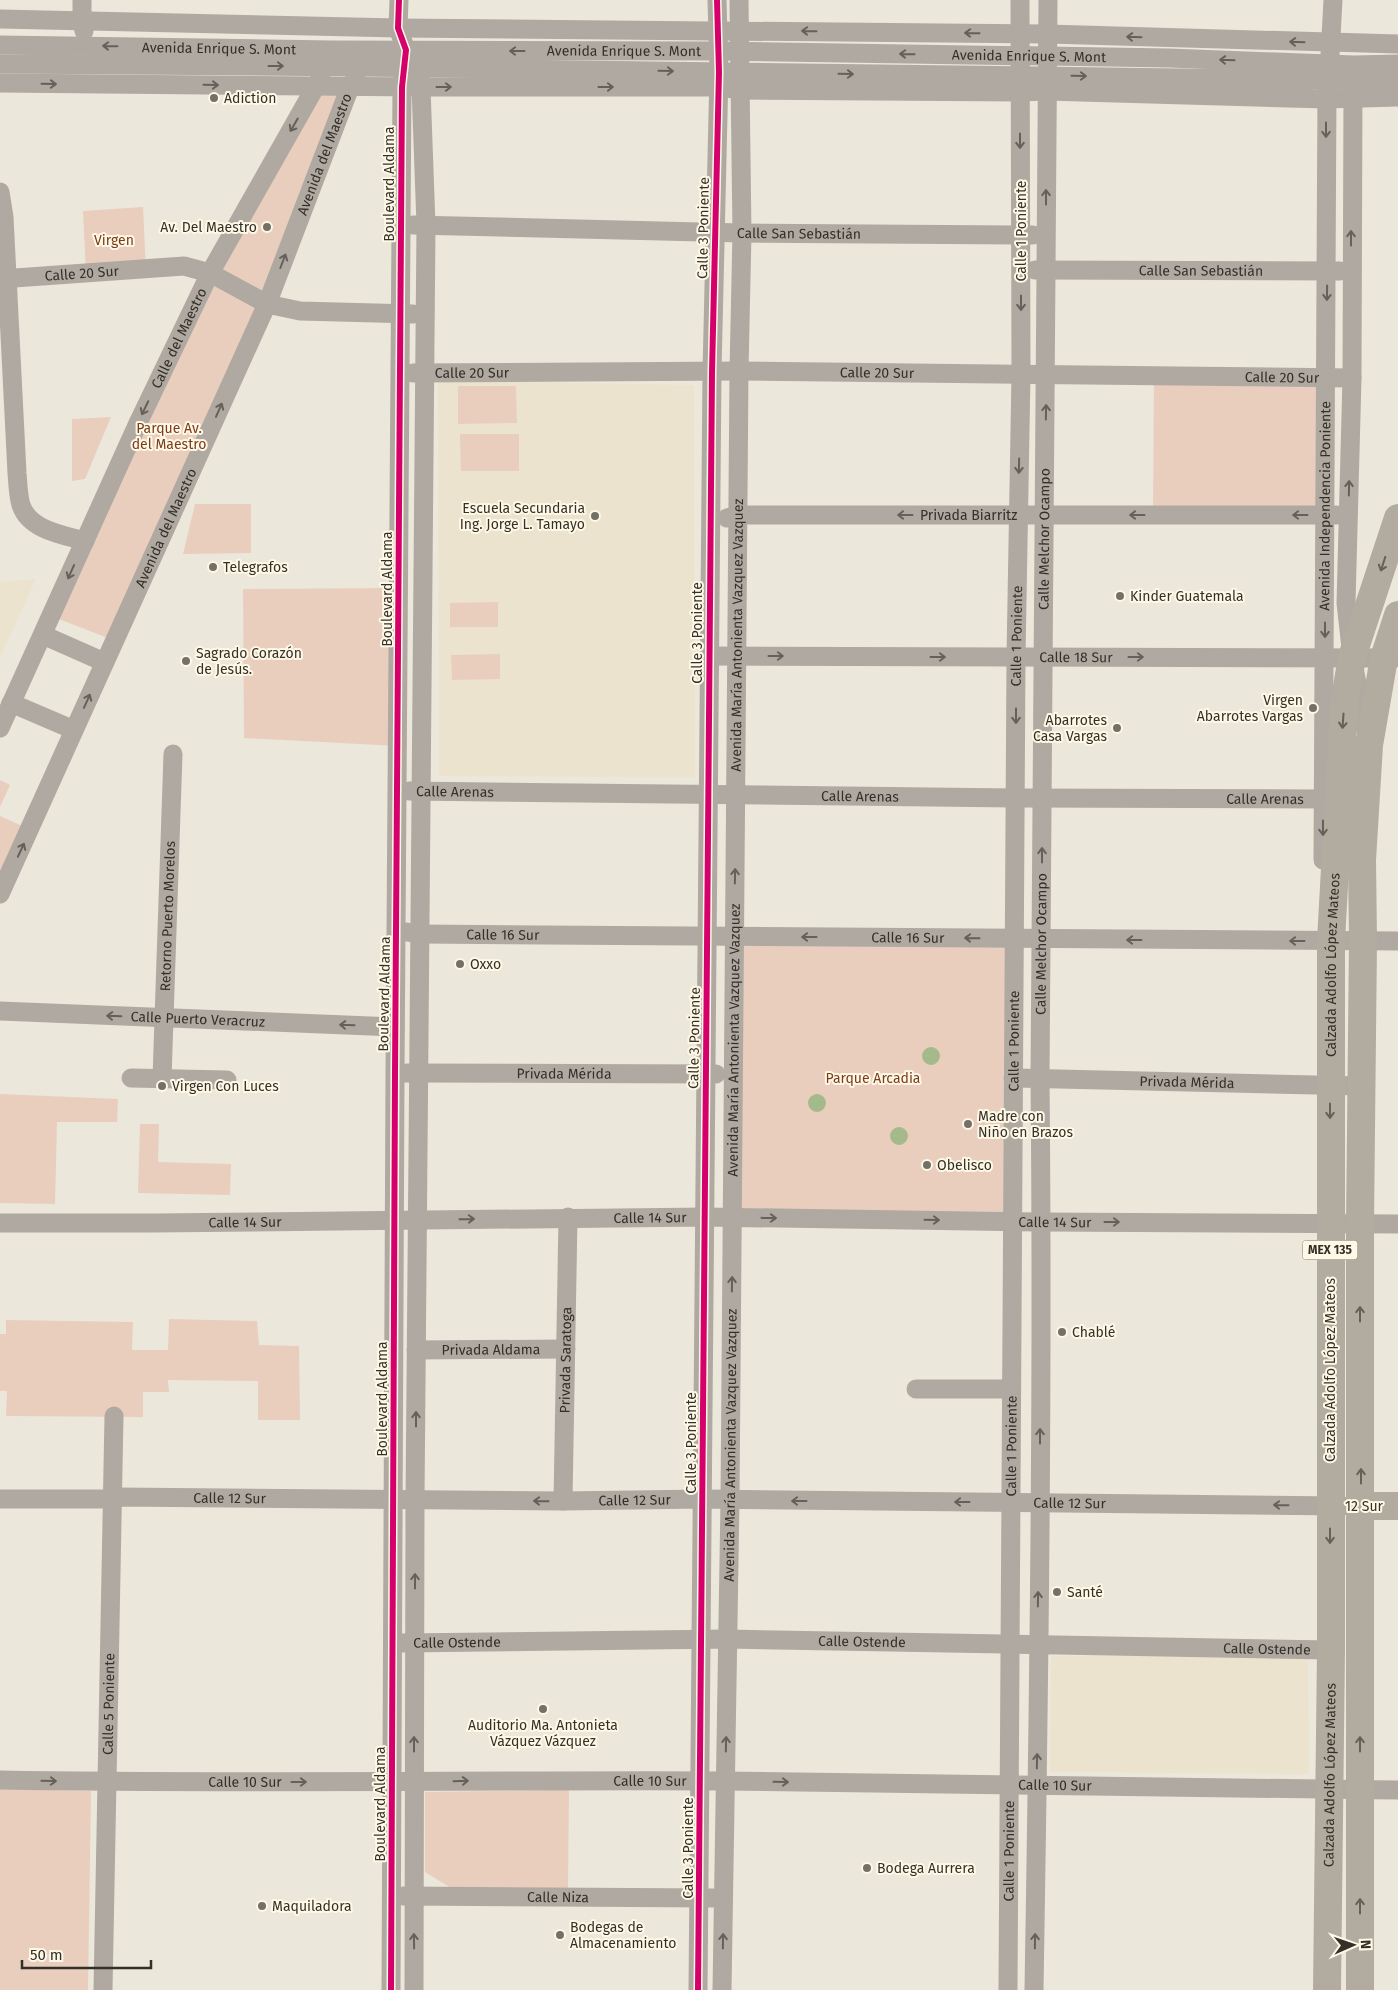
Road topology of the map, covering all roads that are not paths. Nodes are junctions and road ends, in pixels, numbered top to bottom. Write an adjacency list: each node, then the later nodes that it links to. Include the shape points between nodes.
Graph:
1 (82, 0): 9 (street)
2 (399, 0): 10 (street, Boulevard Aldama)
3 (717, 0): 12 (street, Calle 3 Poniente)
4 (739, 0): 11 (street, Avenida María Antonienta Vazquez Vazquez)
5 (1020, 0): 13 (street)
6 (1048, 0): 14 (street, Calle Melchor Ocampo)
7 (1333, 0): 15 (street, Avenida Independencia Poniente)
8 (0, 19): 9 (street)
9 (82, 20): 10 (street); 18 (street)
10 (398, 28): 12 (street); 19 (street, Avenida del Maestro); 25 (street, Boulevard Aldama)
11 (739, 30): 12 (street); 13 (street, one-way to 11); 21 (street, Avenida María Antonienta Vazquez Vazquez)
12 (718, 31): 20 (street, Calle 3 Poniente)
13 (1020, 34): 14 (street); 22 (street)
14 (1048, 34): 15 (street, one-way to 14); 23 (street, Calle Melchor Ocampo)
15 (1332, 43): 16 (street); 29 (street, Avenida Independencia Poniente); 30 (street)
16 (1398, 44)
17 (0, 45): 18 (street, Avenida Enrique S. Mont)
18 (87, 46): 24 (street, Avenida Enrique S. Mont, one-way to 18)
19 (373, 50): 24 (street, Avenida Enrique S. Mont); 25 (street, Avenida Enrique S. Mont); 28 (street, Avenida del Maestro)
20 (719, 51): 21 (street, Avenida Enrique S. Mont); 25 (street, Avenida Enrique S. Mont, one-way to 25); 31 (street, Calle 3 Poniente)
21 (740, 52): 22 (street, Avenida Enrique S. Mont, one-way to 21); 33 (street, Avenida María Antonienta Vazquez Vazquez)
22 (1020, 56): 23 (street, Avenida Enrique S. Mont); 36 (street)
23 (1047, 56): 29 (street, Avenida Enrique S. Mont, one-way to 23); 35 (street, Calle Melchor Ocampo)
24 (329, 58): 26 (street, Avenida Enrique S. Mont, one-way to 24); 28 (street, Avenida Enrique S. Mont); 37 (street, Calle del Maestro)
25 (412, 59): 28 (street, Avenida Enrique S. Mont); 31 (street, Avenida Enrique S. Mont, one-way to 31); 39 (street, Boulevard Aldama); 40 (street, Boulevard Aldama)
26 (0, 64)
27 (1398, 64): 30 (street, Avenida Enrique S. Mont)
28 (362, 67): 38 (street, Avenida del Maestro)
29 (1328, 72): 30 (street, Avenida Enrique S. Mont); 35 (street, Avenida Enrique S. Mont, one-way to 29); 42 (street, Avenida Independencia Poniente)
30 (1353, 73): 32 (street, Avenida Enrique S. Mont); 43 (street, Avenida Independencia Poniente)
31 (719, 80): 33 (street); 40 (street, one-way to 31); 47 (street, Calle 3 Poniente)
32 (1398, 80)
33 (741, 82): 36 (street, one-way to 36); 48 (street, Avenida María Antonienta Vazquez Vazquez)
34 (0, 83): 37 (street, one-way to 37)
35 (1046, 83): 36 (street); 42 (street); 50 (street, Calle Melchor Ocampo, one-way to 35)
36 (1020, 84): 49 (street, Calle 1 Poniente, one-way to 49)
37 (316, 86): 38 (street); 55 (street, Calle del Maestro, one-way to 55)
38 (350, 86): 39 (street); 57 (street, Avenida del Maestro, one-way to 38)
39 (402, 87): 40 (street); 45 (street, Boulevard Aldama)
40 (421, 87): 46 (street, Boulevard Aldama)
41 (1398, 97): 43 (street)
42 (1326, 99): 43 (street); 53 (street, Avenida Independencia Poniente, one-way to 53)
43 (1352, 99): 54 (street, Avenida Independencia Poniente, one-way to 43)
44 (0, 192): 56 (street, via 4,216)
45 (401, 225): 46 (street, Calle San Sebastián); 58 (street, Boulevard Aldama)
46 (426, 225): 47 (street, Calle San Sebastián); 59 (street, Boulevard Aldama)
47 (716, 231): 48 (street, Calle San Sebastián); 61 (street, Calle 3 Poniente)
48 (742, 232): 49 (street, Calle San Sebastián); 60 (street, Avenida María Antonienta Vazquez Vazquez)
49 (1021, 235): 50 (street, Calle San Sebastián); 51 (street, Calle 1 Poniente)
50 (1046, 235): 52 (street, Calle Melchor Ocampo)
51 (1021, 269): 52 (street, Calle San Sebastián); 64 (street, Calle 1 Poniente, one-way to 64)
52 (1046, 270): 53 (street, Calle San Sebastián); 65 (street, Calle Melchor Ocampo)
53 (1327, 271): 54 (street, Calle San Sebastián); 66 (street, Avenida Independencia Poniente, one-way to 66)
54 (1351, 271): 67 (street, Avenida Independencia Poniente)
55 (210, 273): 56 (street, Calle 20 Sur, via 184,266); 57 (street, Calle 20 Sur); 75 (street, Calle del Maestro, one-way to 75)
56 (3, 278): 75 (street, via 22,507 33,523)
57 (267, 304): 58 (street, Calle 20 Sur, via 300,311); 85 (street, Avenida del Maestro, one-way to 57)
58 (401, 314): 59 (street, Calle 20 Sur); 62 (street, Boulevard Aldama)
59 (425, 314): 63 (street, Boulevard Aldama)
60 (739, 371): 61 (street, Calle 20 Sur); 64 (street, Calle 20 Sur); 68 (street, Avenida María Antonienta Vazquez Vazquez)
61 (712, 372): 63 (street, Calle 20 Sur); 74 (street, Calle 3 Poniente)
62 (401, 373): 63 (street, Calle 20 Sur); 91 (street, Boulevard Aldama)
63 (424, 373): 92 (street, Boulevard Aldama)
64 (1021, 374): 65 (street, Calle 20 Sur); 69 (street, Calle 1 Poniente, one-way to 69)
65 (1046, 374): 66 (street, Calle 20 Sur); 70 (street, Calle Melchor Ocampo, one-way to 65)
66 (1325, 378): 67 (street, Calle 20 Sur); 71 (street, Avenida Independencia Poniente)
67 (1352, 378): 72 (street, Avenida Independencia Poniente, one-way to 67)
68 (738, 515): 69 (street, Privada Biarritz, one-way to 68); 74 (street, Privada Biarritz); 79 (street, Avenida María Antonienta Vazquez Vazquez)
69 (1018, 515): 70 (street, Privada Biarritz); 80 (street, Calle 1 Poniente)
70 (1045, 515): 71 (street, Privada Biarritz, one-way to 70); 81 (street, Calle Melchor Ocampo)
71 (1326, 515): 72 (street, Privada Biarritz); 82 (street, Avenida Independencia Poniente, one-way to 82)
72 (1348, 515): 83 (street, Avenida Independencia Poniente, via 1346,604)
73 (1398, 518): 83 (main road, Calzada Adolfo López Mateos / MEX 135, one-way to 83)
74 (711, 523): 78 (street, Calle 3 Poniente)
75 (85, 541): 77 (street, Calle del Maestro, one-way to 77)
76 (1398, 615): 84 (main road, Calzada Adolfo López Mateos / MEX 135)
77 (43, 635): 85 (street); 86 (street, Calle del Maestro)
78 (710, 656): 79 (street, Calle 18 Sur); 93 (street, Calle 3 Poniente)
79 (737, 656): 80 (street, Calle 18 Sur, one-way to 80); 94 (street, Avenida María Antonienta Vazquez Vazquez)
80 (1016, 657): 81 (street, Calle 18 Sur); 95 (street, Calle 1 Poniente, one-way to 95)
81 (1043, 657): 82 (street, Calle 18 Sur, one-way to 82); 96 (street, Calle Melchor Ocampo)
82 (1325, 658): 83 (street, Calle 18 Sur); 97 (street, Avenida Independencia Poniente)
83 (1352, 658): 84 (street, Calle 18 Sur); 89 (street, Avenida Independencia Poniente); 105 (main road, Calzada Adolfo López Mateos / MEX 135, one-way to 105, via 1344,705)
84 (1391, 658): 89 (main road, Calzada Adolfo López Mateos / MEX 135)
85 (104, 662): 88 (street, Avenida del Maestro, one-way to 85)
86 (11, 703): 87 (street, Calle del Maestro); 88 (street)
87 (0, 728)
88 (74, 730): 98 (street, Avenida del Maestro, one-way to 88)
89 (1368, 745): 106 (main road, Calzada Adolfo López Mateos / MEX 135, via 1362,860)
90 (173, 754): 109 (street, Retorno Puerto Morelos)
91 (398, 790): 92 (street, Calle Arenas); 99 (street, Boulevard Aldama)
92 (420, 791): 93 (street, Calle Arenas); 100 (street, Boulevard Aldama)
93 (709, 794): 94 (street, Calle Arenas); 101 (street, Calle 3 Poniente)
94 (736, 794): 95 (street, Calle Arenas); 102 (street, Avenida María Antonienta Vazquez Vazquez, one-way to 94)
95 (1015, 798): 96 (street, Calle Arenas); 103 (street, Calle 1 Poniente)
96 (1042, 798): 97 (street, Calle Arenas); 104 (street, Calle Melchor Ocampo, one-way to 96)
97 (1323, 799): 105 (street, Avenida Independencia Poniente, one-way to 105)
98 (0, 894)
99 (397, 931): 100 (street, Calle 16 Sur); 110 (street, Boulevard Aldama)
100 (419, 934): 101 (street, Calle 16 Sur); 112 (street, Boulevard Aldama)
101 (708, 936): 102 (street, Calle 16 Sur); 113 (street, Calle 3 Poniente)
102 (734, 936): 103 (street, Calle 16 Sur, one-way to 102); 114 (street, Avenida María Antonienta Vazquez Vazquez)
103 (1014, 939): 104 (street, Calle 16 Sur); 117 (street, Calle 1 Poniente)
104 (1042, 939): 105 (street, Calle 16 Sur, one-way to 104); 118 (street, Calle Melchor Ocampo)
105 (1327, 941): 106 (street, Calle 16 Sur); 120 (main road, Calzada Adolfo López Mateos / MEX 135)
106 (1363, 941): 107 (street, Calle 16 Sur); 121 (main road, Calzada Adolfo López Mateos / MEX 135)
107 (1398, 941)
108 (0, 1011): 109 (street, Calle Puerto Veracruz, one-way to 108)
109 (165, 1018): 110 (street, Calle Puerto Veracruz, one-way to 109); 116 (street, Retorno Puerto Morelos)
110 (395, 1027): 111 (street, Boulevard Aldama)
111 (395, 1074): 112 (street, Privada Mérida); 125 (street, Boulevard Aldama)
112 (418, 1074): 113 (street, Privada Mérida); 126 (street, Boulevard Aldama)
113 (706, 1074): 114 (street, Privada Mérida); 123 (street, Calle 3 Poniente)
114 (733, 1074): 124 (street, Avenida María Antonienta Vazquez Vazquez)
115 (132, 1078): 116 (street)
116 (162, 1078): 119 (street)
117 (1013, 1078): 118 (street, Privada Mérida); 127 (street, Calle 1 Poniente)
118 (1040, 1078): 120 (street, Privada Mérida); 128 (street, Calle 1 Poniente)
119 (227, 1080)
120 (1330, 1084): 121 (street, Privada Mérida); 130 (main road, Calzada Adolfo López Mateos / MEX 135, one-way to 130)
121 (1361, 1086): 131 (main road, Calzada Adolfo López Mateos / MEX 135)
122 (568, 1217): 123 (street, Calle 14 Sur); 126 (street, Calle 14 Sur, one-way to 122); 134 (street, Privada Saratoga)
123 (704, 1217): 124 (street, Calle 14 Sur); 140 (street, Calle 3 Poniente)
124 (732, 1217): 127 (street, Calle 14 Sur, one-way to 127); 143 (street, Avenida María Antonienta Vazquez Vazquez, one-way to 124)
125 (396, 1219): 126 (street, Calle 14 Sur); 129 (street, Calle 14 Sur); 141 (street, Boulevard Aldama)
126 (418, 1219): 133 (street, Boulevard Aldama)
127 (1012, 1221): 128 (street, Calle 14 Sur); 136 (street, Calle 1 Poniente)
128 (1041, 1222): 130 (street, Calle 14 Sur, one-way to 130); 146 (street, Calle 1 Poniente, one-way to 128)
129 (0, 1223)
130 (1330, 1224): 131 (street, Calle 14 Sur); 147 (main road, Calzada Adolfo López Mateos / MEX 135)
131 (1360, 1224): 132 (street, Calle 14 Sur); 148 (main road, Calzada Adolfo López Mateos / MEX 135, one-way to 131)
132 (1398, 1224)
133 (416, 1350): 134 (street, Privada Aldama); 142 (street, Boulevard Aldama, one-way to 133)
134 (566, 1350): 144 (street, Privada Saratoga)
135 (916, 1389): 136 (street)
136 (1011, 1389): 145 (street, Calle 1 Poniente)
137 (114, 1416): 139 (street, Calle 5 Poniente)
138 (0, 1499): 139 (street, Calle 12 Sur)
139 (112, 1499): 141 (street, Calle 12 Sur); 160 (street, Calle 5 Poniente)
140 (703, 1499): 143 (street, Calle 12 Sur); 144 (street, Calle 12 Sur); 151 (street, Calle 3 Poniente)
141 (393, 1500): 142 (street, Calle 12 Sur); 152 (street, Boulevard Aldama)
142 (415, 1500): 144 (street, Calle 12 Sur, one-way to 142); 153 (street, Boulevard Aldama, one-way to 142)
143 (730, 1500): 145 (street, Calle 12 Sur, one-way to 143); 150 (street, Avenida María Antonienta Vazquez Vazquez)
144 (563, 1501)
145 (1010, 1502): 146 (street, Calle 12 Sur); 154 (street, Calle 1 Poniente)
146 (1040, 1503): 147 (street, Calle 12 Sur, one-way to 146); 155 (street, Calle 1 Poniente, one-way to 146)
147 (1330, 1506): 148 (street, 12 Sur); 156 (main road, Calzada Adolfo López Mateos / MEX 135, one-way to 156)
148 (1361, 1506): 149 (main road, 12 Sur); 165 (main road, Calzada Adolfo López Mateos / MEX 135, one-way to 148)
149 (1398, 1506)
150 (727, 1639): 151 (street, Calle Ostende); 154 (street, Calle Ostende); 159 (street, Avenida María Antonienta Vazquez Vazquez, one-way to 150)
151 (702, 1640): 153 (street, Calle Ostende); 158 (street, Calle 3 Poniente)
152 (394, 1643): 153 (street, Calle Ostende); 161 (street, Boulevard Aldama)
153 (415, 1643): 162 (street, Boulevard Aldama, one-way to 153)
154 (1010, 1644): 155 (street, Calle Ostende); 163 (street, Calle 1 Poniente)
155 (1038, 1644): 156 (street, Calle Ostende); 164 (street, Calle 1 Poniente, one-way to 155)
156 (1330, 1650): 166 (main road, Calzada Adolfo López Mateos / MEX 135)
157 (0, 1780): 160 (street, Calle 10 Sur, one-way to 160)
158 (701, 1781): 159 (street, Calle 10 Sur); 162 (street, Calle 10 Sur, one-way to 158, via 484,1780); 170 (street, Calle 3 Poniente)
159 (726, 1781): 163 (street, Calle 10 Sur, one-way to 163); 171 (street, Avenida María Antonienta Vazquez Vazquez)
160 (108, 1782): 161 (street, Calle 10 Sur, one-way to 161); 172 (street, Calle 5 Poniente)
161 (393, 1782): 162 (street, Calle 10 Sur); 168 (street, Boulevard Aldama)
162 (414, 1783): 169 (street, Boulevard Aldama)
163 (1009, 1785): 164 (street, Calle 10 Sur); 177 (street, Calle 1 Poniente)
164 (1036, 1785): 166 (street, Calle 10 Sur); 178 (street, Calle 1 Poniente, one-way to 164)
165 (1360, 1789): 166 (street, Calle 10 Sur); 167 (street, Calle 10 Sur); 180 (main road, Calzada Adolfo López Mateos / MEX 135, one-way to 165)
166 (1329, 1790): 179 (main road, Calzada Adolfo López Mateos / MEX 135)
167 (1398, 1790)
168 (392, 1896): 169 (street, Calle Niza); 173 (street, Boulevard Aldama)
169 (414, 1896): 170 (street, Calle Niza); 174 (street, Boulevard Aldama, one-way to 169)
170 (700, 1898): 171 (street, Calle Niza); 175 (street, Calle 3 Poniente)
171 (724, 1898): 176 (street, Avenida María Antonienta Vazquez Vazquez, one-way to 171)
172 (103, 1990)
173 (391, 1990)
174 (414, 1990)
175 (698, 1990)
176 (722, 1990)
177 (1008, 1990)
178 (1034, 1990)
179 (1327, 1990)
180 (1360, 1990)

